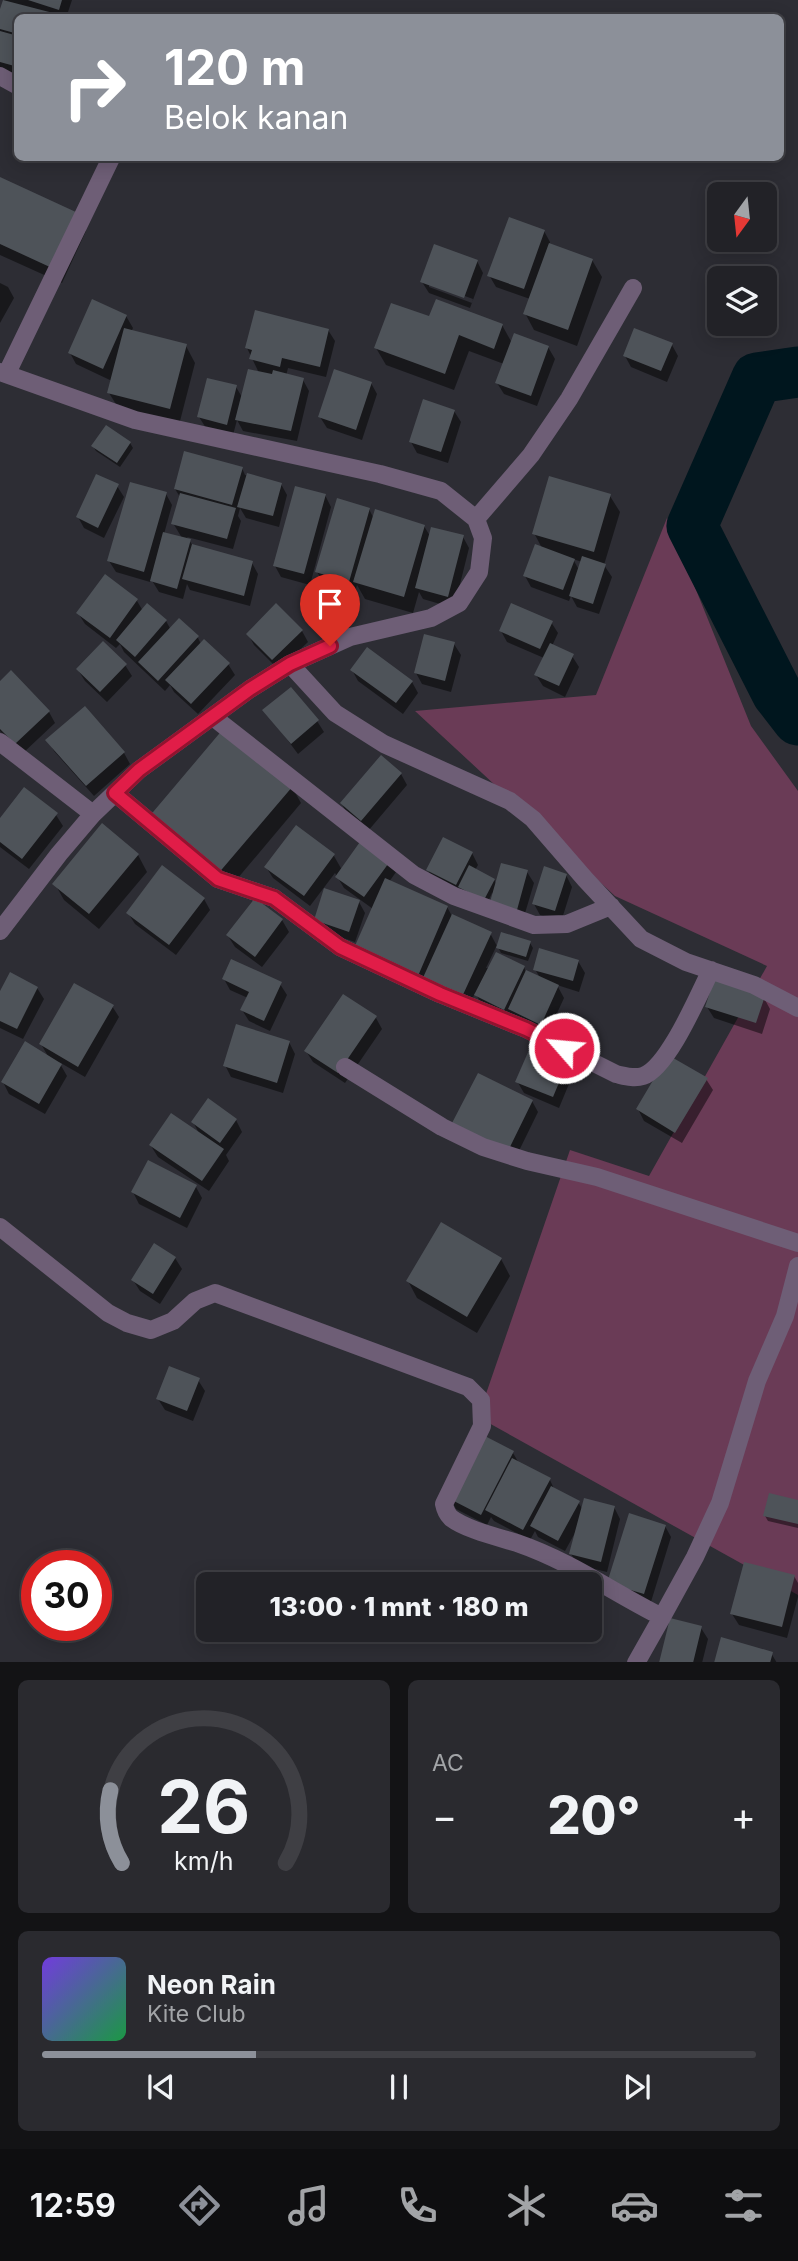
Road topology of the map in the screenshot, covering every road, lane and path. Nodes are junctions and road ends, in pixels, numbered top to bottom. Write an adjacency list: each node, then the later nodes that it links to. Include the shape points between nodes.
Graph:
1 (110, 161): 3 (street)
2 (633, 288): 4 (street, via 531,455)
3 (4, 373): 4 (street, via 135,420 441,491)
4 (476, 519): 5 (street, via 483,538 479,572 459,603 431,618 350,637)
5 (290, 664): 6 (street); 10 (street, via 335,713 384,744 510,801 533,819)
6 (213, 717): 8 (street); 10 (street, via 414,875 454,896 534,925 567,924)
7 (0, 742): 9 (street)
8 (115, 793): 9 (street); 12 (street, via 218,879 274,898 340,947 616,1074 631,1077 652,1072 680,1034)
9 (93, 814): 11 (street)
10 (611, 906): 12 (street, via 641,939)
11 (0, 932)
12 (711, 970): 13 (street)
13 (798, 1008)
14 (345, 1067): 16 (street, via 483,1147 597,1177)
15 (0, 1227): 18 (street, via 127,1323 151,1330 215,1293 467,1387 481,1400 482,1426 444,1504 446,1511 480,1531 569,1564)
16 (798, 1243)
17 (798, 1266): 18 (street, via 720,1503)
18 (662, 1617): 19 (street)
19 (636, 1662)

